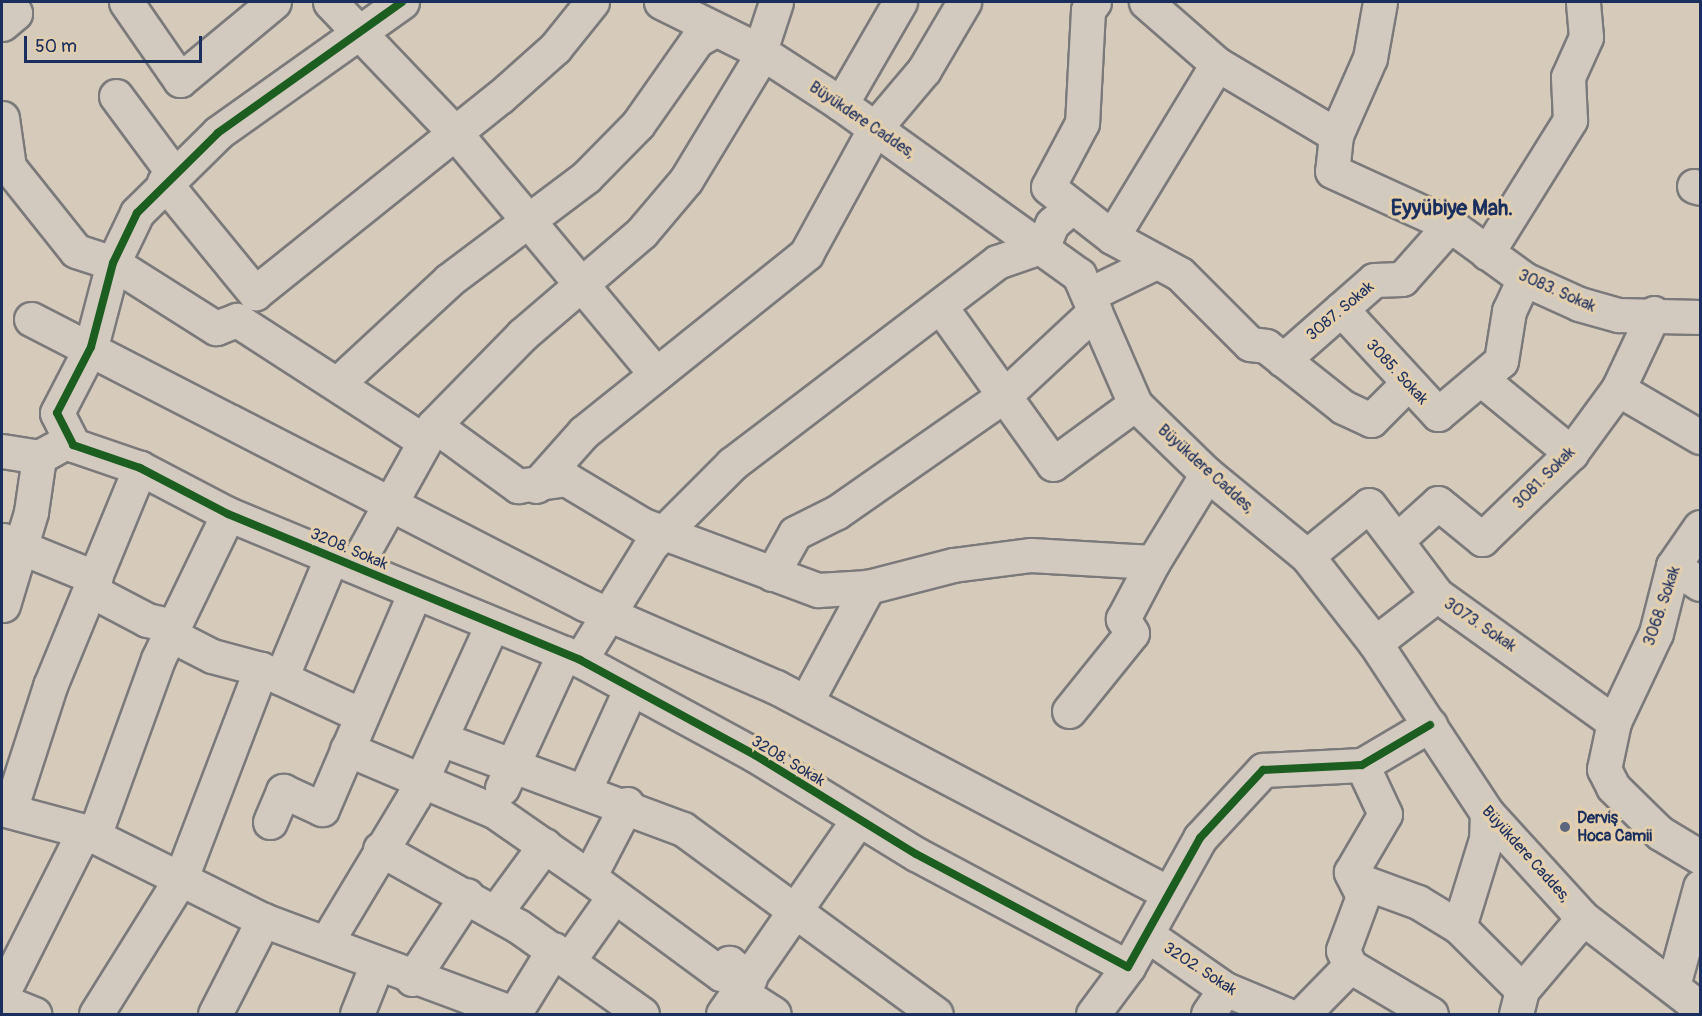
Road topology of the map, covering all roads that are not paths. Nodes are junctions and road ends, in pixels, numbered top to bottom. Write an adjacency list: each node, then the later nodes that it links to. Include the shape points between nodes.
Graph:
1 (10, 2): 15 (street, via 15,13)
2 (126, 2): 3 (street, via 180,80)
3 (274, 2)
4 (330, 2): 17 (street)
5 (402, 2): 17 (street)
6 (592, 2): 24 (street, via 555,48)
7 (661, 2): 16 (street, Büyükdere Caddes,)
8 (776, 2): 18 (street)
9 (900, 2): 21 (street)
10 (964, 2): 23 (street, via 924,70)
11 (1094, 2): 27 (street, via 1088,10 1082,123 1048,187)
12 (1146, 2): 19 (street)
13 (1380, 2): 25 (street, via 1370,58)
14 (1583, 2): 32 (street, via 1586,37 1568,77 1570,120)
15 (2, 24)
16 (715, 30): 18 (street, Büyükdere Caddes,); 28 (street, via 697,40 638,124 586,177)
17 (362, 34): 24 (street); 26 (street, via 218,133)
18 (758, 50): 21 (street, Büyükdere Caddes,); 36 (street, via 755,66 686,180 642,232)
19 (1217, 64): 25 (street); 30 (street)
20 (116, 96): 26 (street)
21 (841, 104): 23 (street, Büyükdere Caddes,)
22 (2, 118): 34 (street, via 9,167 42,212 76,251)
23 (875, 128): 31 (street, Büyükdere Caddes,); 47 (street, via 806,254)
24 (456, 134): 28 (street); 37 (street)
25 (1336, 135): 29 (street, 3083. Sokak, via 1332,171)
26 (169, 178): 34 (street, via 137,213); 37 (street)
27 (1070, 208): 30 (street); 31 (street, via 1052,224)
28 (526, 223): 36 (street); 49 (street, via 449,280)
29 (1450, 225): 32 (street, 3083. Sokak); 40 (street, 3087. Sokak, via 1402,279 1374,280)
30 (1112, 237): 33 (street)
31 (1043, 246): 38 (street, Büyükdere Caddes,, via 1079,275); 39 (street, via 997,262)
32 (1487, 253): 35 (street, 3083. Sokak)
33 (1156, 262): 38 (street); 46 (street, via 1196,287 1250,344 1266,346)
34 (113, 264): 44 (street, via 216,328); 45 (street)
35 (1524, 279): 41 (street, 3083. Sokak, via 1618,315); 48 (street, 3085. Sokak, via 1509,311 1501,361)
36 (583, 285): 47 (street); 55 (street, via 522,335)
37 (255, 293): 44 (street, via 238,308)
38 (1091, 303): 52 (street); 53 (street, Büyükdere Caddes,)
39 (940, 306): 52 (street); 66 (street, via 732,464)
40 (1341, 309): 46 (street, 3087. Sokak); 50 (street, 3085. Sokak)
41 (1653, 313): 42 (street, 3083. Sokak); 51 (street, 3081. Sokak)
42 (1701, 317)
43 (30, 319): 45 (street)
44 (237, 320): 49 (street)
45 (91, 347): 54 (street); 63 (street)
46 (1283, 360): 50 (street, via 1343,407 1371,420)
47 (655, 373): 62 (street, via 584,432)
48 (1481, 380): 50 (street, 3085. Sokak, via 1438,414); 58 (street)
49 (339, 382): 55 (street)
50 (1406, 385)
51 (1618, 389): 56 (street); 58 (street, 3081. Sokak)
52 (1005, 395): 53 (street, via 1053,464); 73 (street, via 837,512 795,533)
53 (1135, 404): 61 (street, Büyükdere Caddes,)
54 (64, 427): 59 (street); 60 (street, 3208. Sokak)
55 (429, 433): 62 (street, via 518,486); 63 (street)
56 (1701, 437)
57 (2, 451): 59 (street)
58 (1571, 453): 67 (street, 3081. Sokak, via 1482,539 1437,504)
59 (39, 457): 68 (street)
60 (140, 468): 64 (street, 3208. Sokak); 74 (street)
61 (1207, 474): 69 (street, Büyükdere Caddes,); 71 (street)
62 (536, 486): 66 (street, via 566,479)
63 (388, 504): 70 (street); 80 (street)
64 (228, 514): 70 (street, 3208. Sokak); 82 (street)
65 (1701, 527): 72 (street, 3068. Sokak)
66 (662, 532): 73 (street); 80 (street)
67 (1397, 540): 69 (street, 3073. Sokak, via 1369,505); 78 (street, 3073. Sokak)
68 (12, 542): 74 (street); 79 (street)
69 (1307, 556): 83 (street, Büyükdere Caddes,)
70 (344, 561): 77 (street, 3208. Sokak); 85 (street)
71 (1153, 562): 76 (street, via 1031,555 953,565); 88 (street, via 1123,619 1132,633)
72 (1673, 566): 75 (street); 90 (street, 3068. Sokak, via 1656,633)
73 (772, 574): 76 (street, via 818,590)
74 (94, 584): 82 (street, via 147,620); 99 (street, via 50,686)
75 (1701, 584)
76 (868, 587): 87 (street)
77 (415, 592): 81 (street, 3208. Sokak); 89 (street)
78 (1437, 595): 83 (street); 90 (street, 3073. Sokak)
79 (3, 605)
80 (608, 614): 84 (street); 87 (street)
81 (491, 627): 84 (street, 3208. Sokak); 92 (street)
82 (171, 630): 85 (street, via 212,656); 104 (street)
83 (1375, 643): 91 (street, Büyükdere Caddes,)
84 (572, 657): 86 (street, 3208. Sokak); 95 (street)
85 (271, 674): 89 (street); 108 (street)
86 (631, 688): 97 (street); 102 (street, 3208. Sokak)
87 (806, 702): 112 (street)
88 (1069, 711)
89 (361, 715): 93 (street)
90 (1614, 722): 107 (street, 3068. Sokak, via 1604,769 1613,787 1660,833)
91 (1430, 726): 94 (street); 101 (street, Büyükdere Caddes,)
92 (441, 739): 95 (street); 96 (street)
93 (347, 749): 96 (street); 103 (street, via 322,809 283,790)
94 (1362, 765): 109 (street, via 1385,814 1351,872); 112 (street, via 1263,770 1200,838)
95 (509, 769): 97 (street); 100 (street)
96 (421, 782): 100 (street); 106 (street)
97 (584, 791): 98 (street)
98 (627, 804): 110 (street); 115 (street, via 683,829)
99 (6, 809): 104 (street)
100 (494, 810): 105 (street)
101 (1487, 813): 116 (street, Büyükdere Caddes,); 118 (street, via 1486,839)
102 (858, 820): 115 (street); 125 (street, 3208. Sokak)
103 (270, 822)
104 (89, 833): 108 (street); 128 (street)
105 (544, 845): 110 (street); 114 (street)
106 (380, 849): 113 (street); 120 (street)
107 (1701, 857)
108 (181, 878): 117 (street); 135 (street)
109 (1354, 879): 118 (street, via 1418,902); 124 (street, via 1363,896 1343,950)
110 (601, 886): 122 (street); 129 (street, via 721,974 729,963)
111 (1701, 887): 121 (street)
112 (1168, 893): 119 (street)
113 (467, 895): 114 (street); 126 (street)
114 (495, 913): 122 (street)
115 (796, 914): 129 (street); 141 (street)
116 (1583, 918): 127 (street, Büyükdere Caddes,); 132 (street)
117 (263, 920): 120 (street); 136 (street)
118 (1459, 927): 132 (street)
119 (1149, 936): 125 (street); 131 (street, 3202. Sokak)
120 (327, 941): 123 (street)
121 (1692, 950): 127 (street)
122 (561, 955): 138 (street); 139 (street)
123 (377, 964): 126 (street); 137 (street)
124 (1350, 966): 144 (street); 145 (street)
125 (1128, 967): 142 (street)
126 (412, 978): 138 (street)
127 (1673, 986): 133 (street, Büyükdere Caddes,)
128 (2, 994)
129 (738, 995): 140 (street)
130 (2, 1000): 134 (street)
131 (1217, 1002): 143 (street, 3202. Sokak)
132 (1519, 1002)
133 (1701, 1008)
134 (35, 1014)
135 (96, 1014)
136 (215, 1014)
137 (357, 1014)
138 (515, 1014)
139 (642, 1014)
140 (774, 1014)
141 (936, 1014)
142 (1094, 1014)
143 (1285, 1014)
144 (1303, 1014)
145 (1431, 1014)

